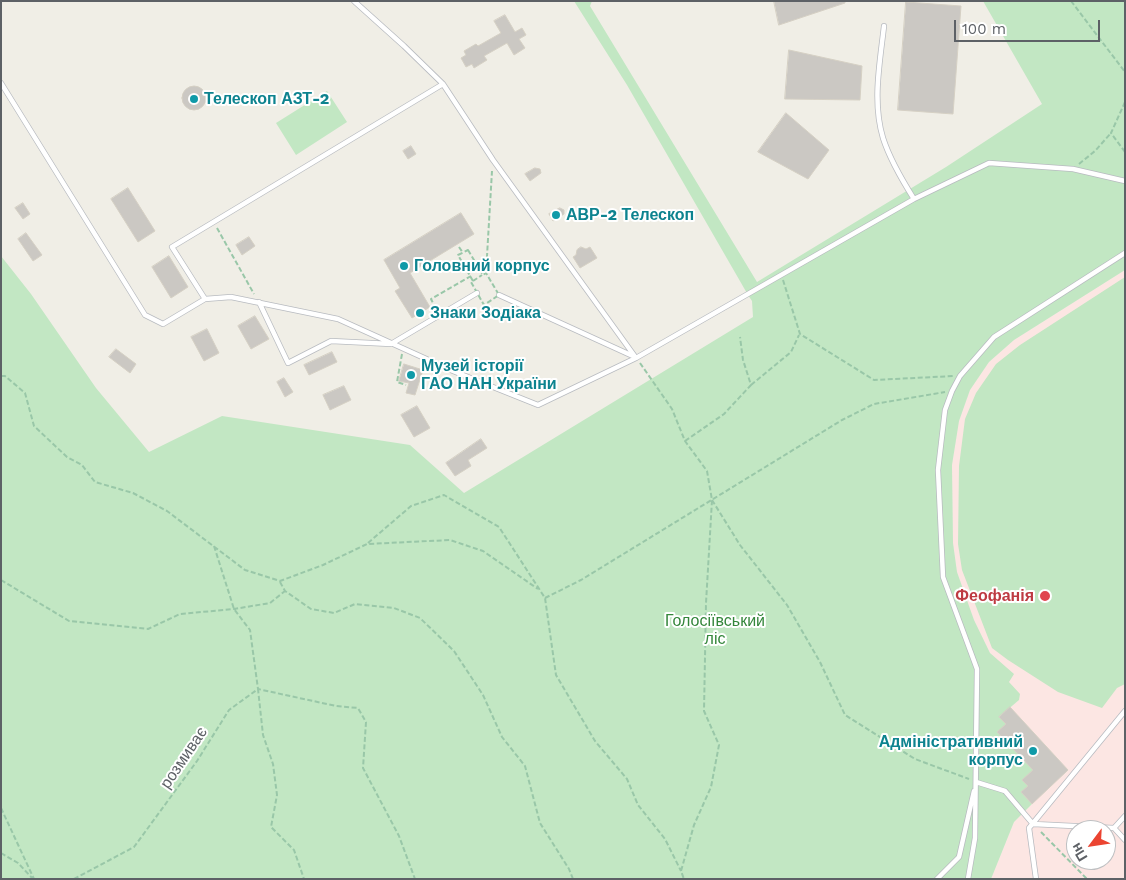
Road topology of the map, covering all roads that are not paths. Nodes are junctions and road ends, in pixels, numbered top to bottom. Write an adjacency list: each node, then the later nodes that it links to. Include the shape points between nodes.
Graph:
1 (354, 1): 4 (lane)
2 (884, 26): 6 (lane, via 878,93 880,123 892,159)
3 (1, 83): 10 (lane, via 146,315 162,324)
4 (443, 84): 10 (lane, via 172,247); 13 (lane, via 493,160)
5 (1125, 181): 6 (lane, via 1072,169 989,163)
6 (914, 200): 13 (lane)
7 (1125, 254): 15 (lane, via 994,337 960,376 946,410 938,470 943,577 977,669)
8 (477, 294): 12 (lane)
9 (499, 295): 13 (lane)
10 (204, 298): 11 (lane, via 231,297)
11 (259, 302): 12 (lane, via 338,319); 12 (lane, via 288,363 331,341)
12 (391, 344): 13 (lane, via 538,405)
13 (636, 358)
14 (1125, 711): 17 (lane)
15 (976, 782): 17 (lane, via 1005,791); 22 (lane, via 959,857); 23 (lane, via 975,838)
16 (1125, 816): 19 (lane)
17 (1033, 824): 18 (lane); 24 (lane, via 1029,828)
18 (1066, 826)
19 (1116, 826)
20 (1116, 830): 21 (lane)
21 (1125, 840)
22 (937, 879)
23 (968, 879)
24 (1036, 879)

